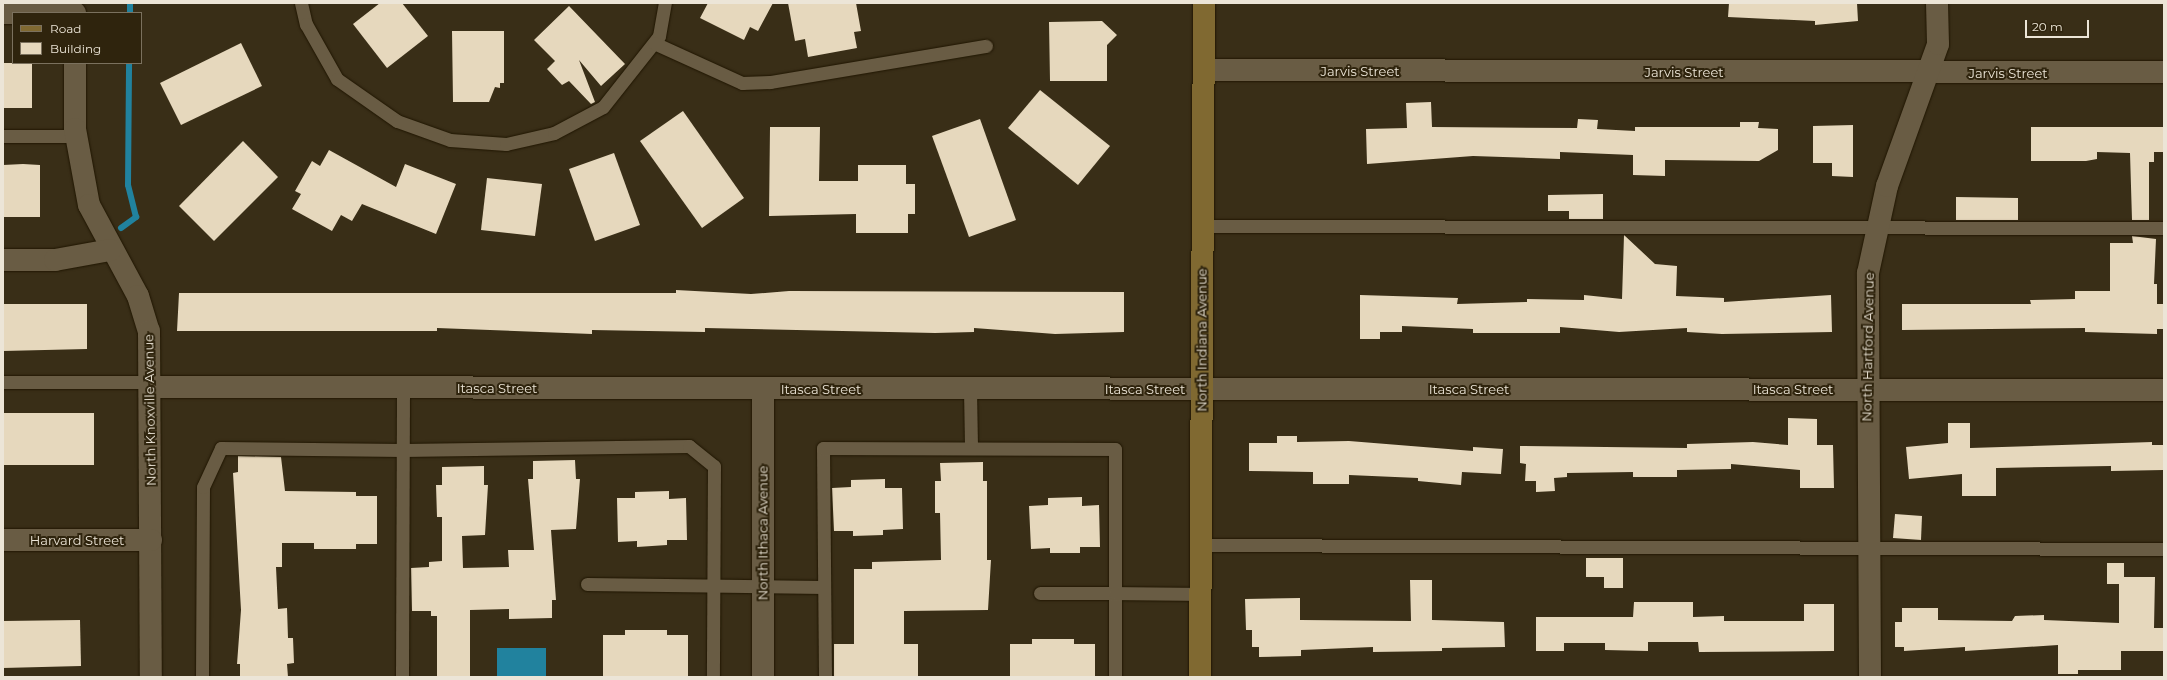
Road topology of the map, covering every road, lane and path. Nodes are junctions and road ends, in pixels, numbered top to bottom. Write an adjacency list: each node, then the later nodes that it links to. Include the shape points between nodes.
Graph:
1 (301, 3): 5 (lane, via 306,24 337,78 397,121 450,140 506,144 554,133 603,107)
2 (665, 3): 5 (lane, via 659,36)
3 (1204, 3): 8 (main road, North Indiana Avenue)
4 (1937, 3): 10 (street, North Hartford Avenue, via 1938,44)
5 (654, 43): 6 (lane, via 742,83 770,82)
6 (986, 46)
7 (75, 64): 12 (street, North Knoxville Avenue)
8 (1204, 70): 10 (street, Jarvis Street); 13 (main road, North Indiana Avenue)
9 (2164, 72): 10 (street, Jarvis Street)
10 (1929, 73): 14 (street, North Hartford Avenue, via 1887,186)
11 (3, 136): 12 (lane)
12 (76, 136): 16 (street, North Knoxville Avenue, via 89,206)
13 (1203, 226): 14 (lane); 23 (main road, North Indiana Avenue)
14 (1877, 228): 15 (lane); 24 (street, North Hartford Avenue, via 1868,273)
15 (2164, 228)
16 (110, 250): 17 (street, via 55,260); 19 (street, North Knoxville Avenue, via 138,296 149,331)
17 (3, 260)
18 (3, 382): 19 (lane)
19 (150, 385): 20 (street, Itasca Street); 29 (street, North Knoxville Avenue)
20 (403, 388): 21 (street, Itasca Street); 27 (lane)
21 (763, 389): 22 (street, Itasca Street); 35 (street, North Ithaca Avenue)
22 (970, 389): 23 (street, Itasca Street); 26 (lane)
23 (1202, 389): 24 (street, Itasca Street); 30 (main road, North Indiana Avenue)
24 (1866, 389): 25 (street, Itasca Street); 31 (street, North Hartford Avenue)
25 (2164, 390)
26 (971, 448): 36 (lane, via 823,448); 38 (lane, via 1116,449)
27 (403, 450): 34 (lane, via 689,446 714,466); 41 (lane, via 221,448 203,488); 42 (lane)
28 (3, 540): 29 (street, Harvard Street)
29 (152, 540): 40 (street, North Knoxville Avenue)
30 (1201, 545): 31 (lane); 39 (main road, North Indiana Avenue)
31 (1868, 548): 32 (lane); 48 (street, North Hartford Avenue)
32 (2164, 549)
33 (587, 584): 34 (lane)
34 (714, 586): 35 (lane); 43 (lane)
35 (763, 587): 36 (lane); 44 (street, North Ithaca Avenue)
36 (824, 587): 45 (lane)
37 (1040, 593): 38 (lane)
38 (1115, 593): 39 (lane); 46 (lane)
39 (1200, 594): 47 (main road, North Indiana Avenue)
40 (151, 677)
41 (202, 677)
42 (402, 677)
43 (713, 677)
44 (763, 677)
45 (825, 677)
46 (1115, 677)
47 (1200, 677)
48 (1870, 677)

